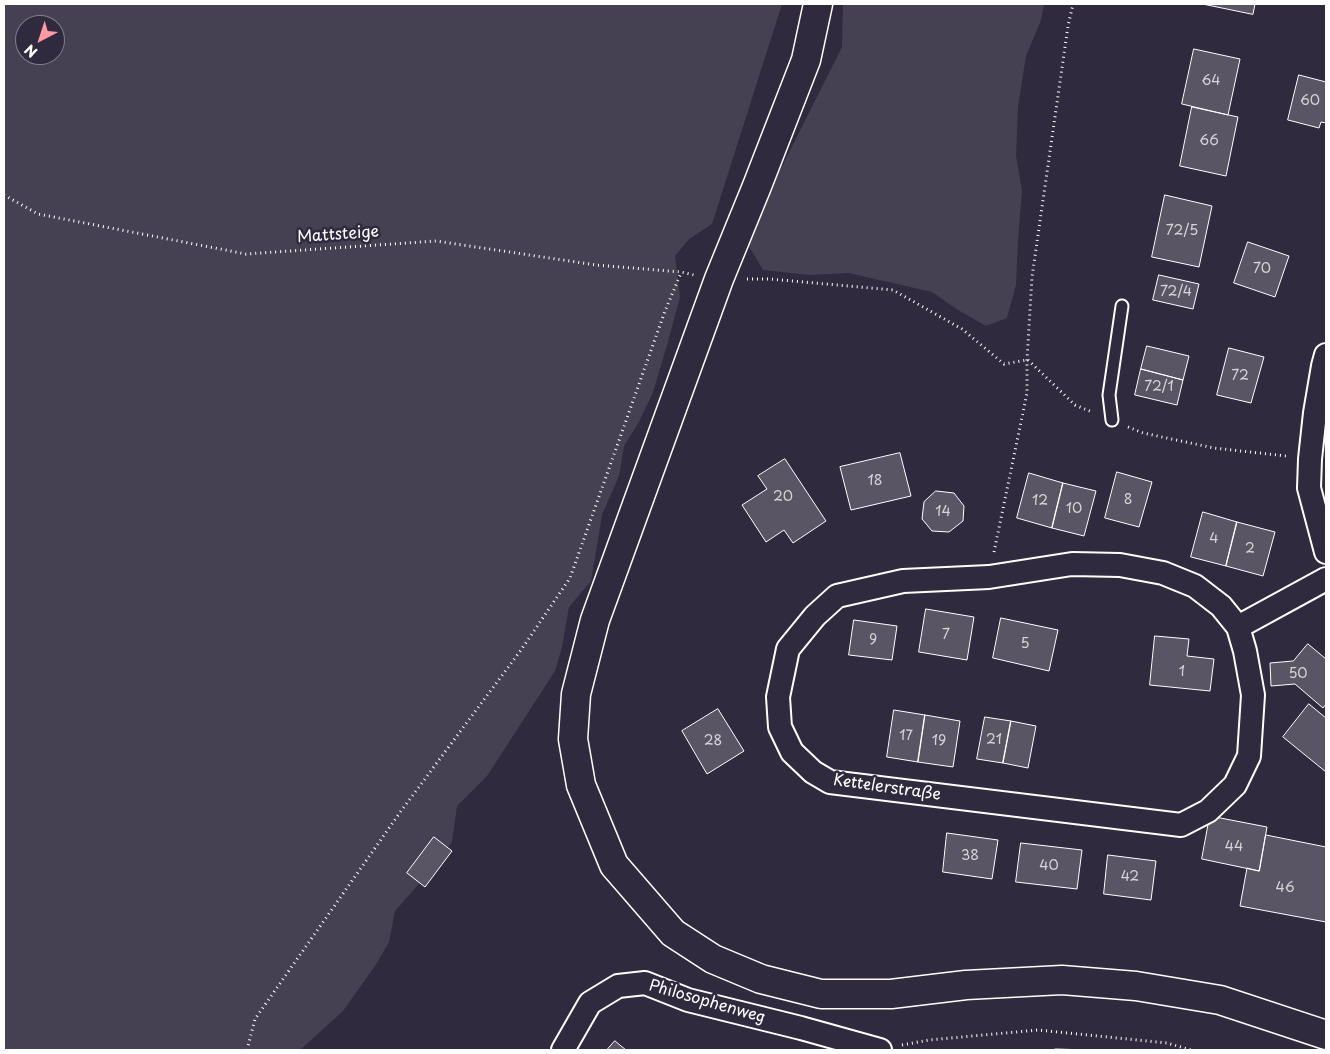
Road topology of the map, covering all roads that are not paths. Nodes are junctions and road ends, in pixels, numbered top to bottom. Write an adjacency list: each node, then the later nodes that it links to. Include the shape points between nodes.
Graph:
1 (818, 4): 9 (street, via 806,60 719,280 595,620 576,694 573,739 581,785 614,865 673,933 714,959 760,979 821,994 891,994 966,985 1062,980 1136,986 1220,1000)
2 (1122, 306): 4 (lane, via 1110,395)
3 (1326, 356): 5 (street, via 1314,413)
4 (1112, 420)
5 (1318, 457): 6 (street, via 1309,488)
6 (1326, 552)
7 (1326, 579): 8 (street)
8 (1238, 627): 8 (street, Kettelerstraße, via 1221,606 1195,586 1163,573 1120,565 1072,564 989,577 903,581 837,596 815,616 788,650 778,697 780,726 792,752 813,772 830,782 1182,824 1208,811 1235,785 1249,756 1253,695)
9 (1326, 1035)
10 (890, 1048): 11 (street, Philosophenweg, via 688,1000 645,983 618,986 590,1003)
11 (563, 1050)

